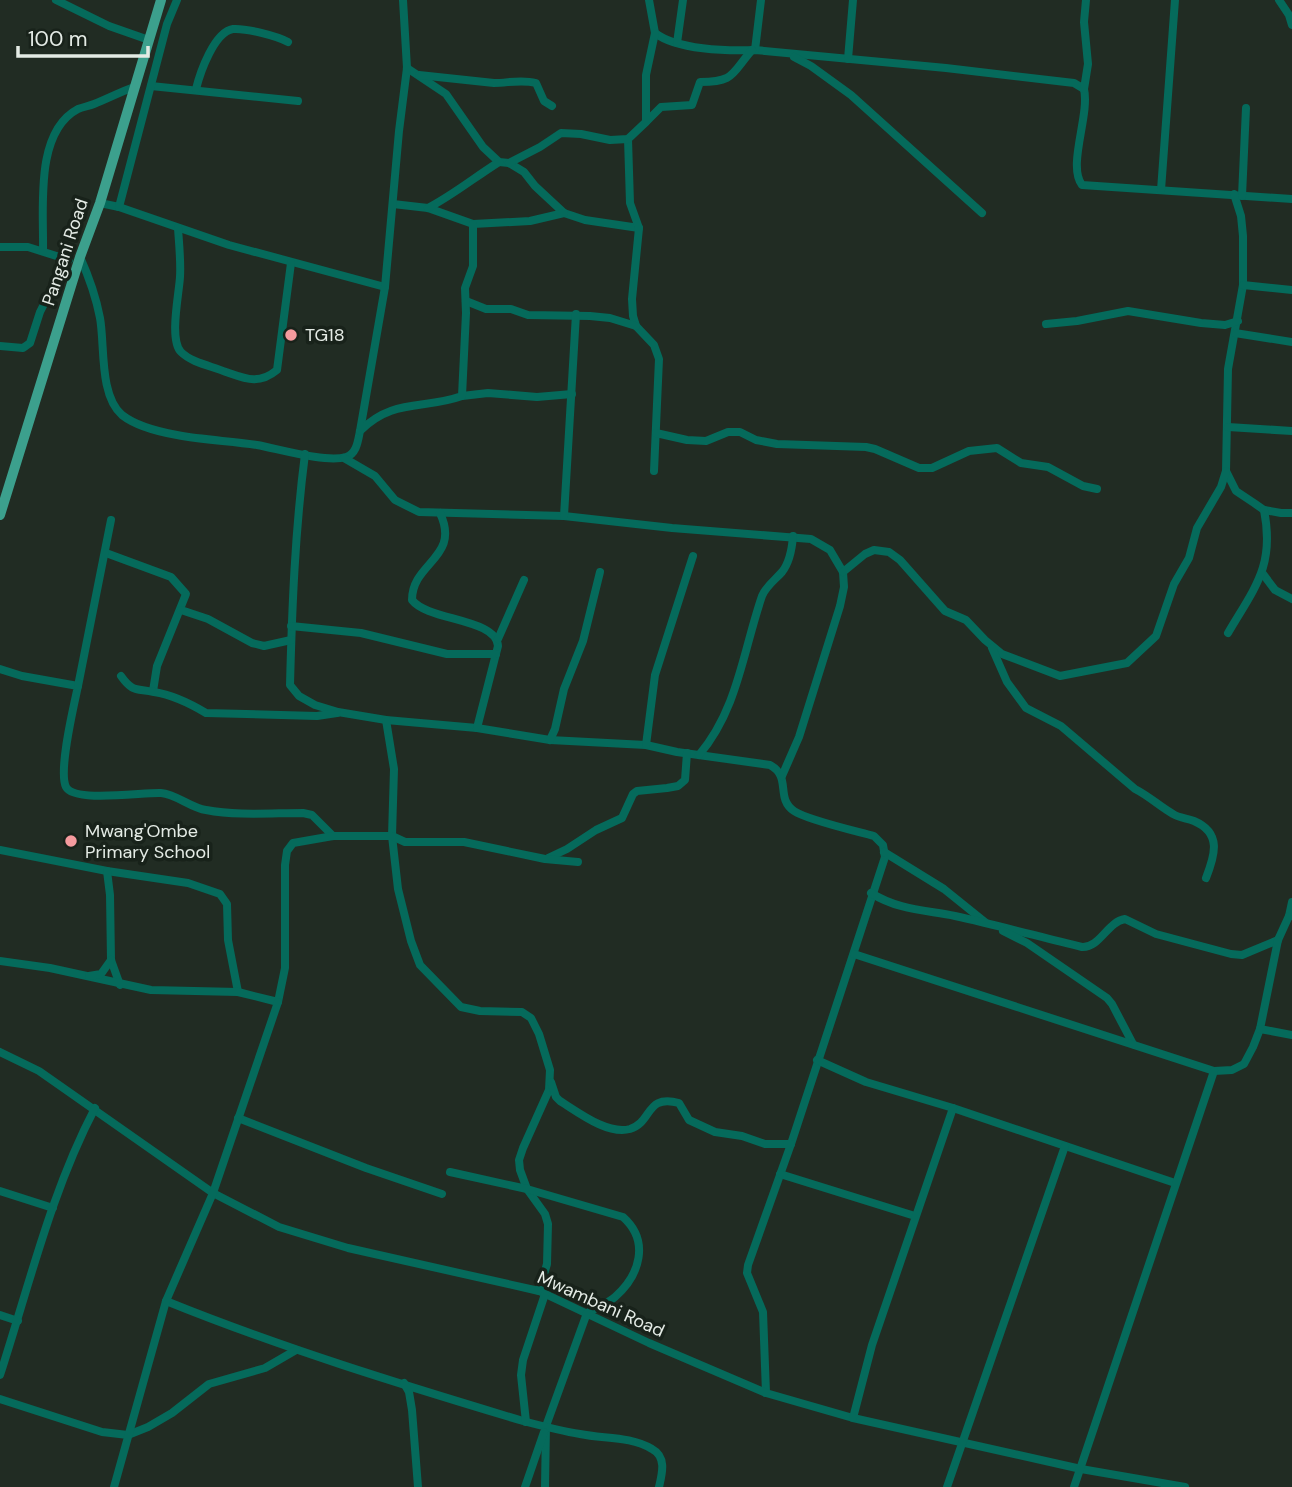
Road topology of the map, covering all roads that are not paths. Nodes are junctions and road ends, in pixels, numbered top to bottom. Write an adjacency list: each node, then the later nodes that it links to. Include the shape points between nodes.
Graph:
1 (56, 0): 14 (street)
2 (161, 0): 14 (main road, Pangani Road)
3 (177, 0): 22 (street)
4 (403, 0): 20 (street)
5 (649, 0): 13 (street)
6 (682, 0): 16 (street)
7 (761, 0): 17 (street)
8 (853, 0): 19 (street)
9 (1086, 0): 25 (street)
10 (1175, 0): 33 (street)
11 (1279, 0): 12 (street)
12 (1292, 25)
13 (654, 33): 16 (street); 29 (street, via 646,75)
14 (149, 40): 23 (main road, Pangani Road)
15 (288, 42): 24 (street, via 233,29 213,46)
16 (677, 43): 17 (street)
17 (754, 50): 18 (street); 29 (street, via 727,78 700,82 692,105 661,107)
18 (788, 54): 19 (street); 41 (street, via 851,95)
19 (848, 59): 25 (street, via 1074,83)
20 (407, 68): 21 (street); 37 (street)
21 (416, 75): 27 (street, via 494,83 528,81 536,83 544,101); 31 (street, via 446,94)
22 (151, 86): 24 (street); 38 (street)
23 (134, 87): 36 (main road, Pangani Road); 46 (street, via 77,110 62,123 45,159)
24 (196, 89): 26 (street)
25 (1084, 89): 33 (street, via 1087,100 1078,163 1082,186)
26 (298, 101)
27 (552, 106)
28 (1247, 108): 34 (street)
29 (646, 122): 30 (street)
30 (628, 139): 32 (street, via 561,133); 44 (street, via 630,203)
31 (499, 162): 32 (street); 39 (street)
32 (509, 163): 40 (street)
33 (1161, 190): 34 (street)
34 (1238, 195): 35 (street); 50 (street)
35 (1292, 199)
36 (100, 204): 38 (street); 48 (main road, Pangani Road)
37 (393, 204): 39 (street); 51 (street)
38 (119, 207): 43 (street)
39 (428, 208): 42 (street)
40 (564, 213): 42 (street, via 530,221); 44 (street)
41 (982, 213)
42 (472, 224): 53 (street, via 473,266 465,288)
43 (178, 228): 49 (street); 49 (street, via 177,346 193,359 253,380 265,379 277,370)
44 (639, 228): 57 (street, via 632,299)
45 (0, 247): 46 (street)
46 (43, 251): 47 (street)
47 (67, 259): 48 (street); 60 (street, via 30,343 23,348)
48 (79, 260): 67 (street, via 100,319 106,384 122,415 177,435); 75 (main road, Pangani Road)
49 (291, 263): 51 (street)
50 (1243, 285): 52 (street); 55 (street)
51 (385, 287): 64 (street)
52 (1292, 290)
53 (466, 301): 54 (street, via 528,315); 62 (street)
54 (576, 314): 57 (street); 61 (street)
55 (1238, 321): 56 (street, via 1213,324 1128,311); 58 (street)
56 (1046, 324)
57 (636, 326): 66 (street, via 654,345 659,359)
58 (1236, 333): 59 (street); 63 (street, via 1228,369)
59 (1292, 342)
60 (0, 346)
61 (572, 394): 62 (street); 76 (street)
62 (462, 396): 64 (street, via 387,411)
63 (1228, 427): 65 (street); 70 (street)
64 (360, 431): 68 (street, via 354,453)
65 (1292, 431)
66 (656, 433): 69 (street); 71 (street, via 706,441 740,432 777,444 866,447 919,468 932,468 969,451 997,449 1014,460 1048,467)
67 (305, 454): 68 (street); 87 (street, via 296,522)
68 (344, 458): 73 (street, via 375,476 402,505)
69 (654, 471)
70 (1226, 471): 72 (street, via 1236,491); 91 (street, via 1197,528 1156,636 1127,663 1060,676 1002,654)
71 (1097, 489)
72 (1264, 510): 74 (street); 83 (street, via 1268,530)
73 (440, 513): 76 (street); 89 (street, via 443,547 418,579 412,600)
74 (1292, 513)
75 (0, 515)
76 (564, 516): 78 (street)
77 (111, 520): 79 (street)
78 (793, 536): 82 (street, via 811,539 830,550); 103 (street, via 788,563 763,594 723,719)
79 (106, 553): 86 (street, via 171,578 186,594); 95 (street)
80 (693, 556): 101 (street, via 655,675)
81 (600, 572): 100 (street)
82 (843, 572): 91 (street, via 874,550 889,552 945,611 966,620); 104 (street, via 841,606)
83 (1263, 574): 85 (street, via 1275,590); 88 (street)
84 (524, 580): 89 (street)
85 (1292, 599)
86 (181, 610): 90 (street, via 208,618 251,643 264,646); 96 (street)
87 (292, 626): 90 (street); 92 (street, via 361,633 447,654)
88 (1228, 633)
89 (498, 639): 92 (street)
90 (291, 640): 97 (street, via 290,685 299,696)
91 (991, 645): 112 (street, via 1007,682 1026,708 1061,726 1135,789 1211,835 1214,857)
92 (496, 654): 99 (street)
93 (0, 669): 95 (street)
94 (121, 676): 96 (street, via 133,688)
95 (78, 686): 105 (street, via 65,751 68,790 111,796 163,793 204,810 303,813 312,815)
96 (153, 691): 97 (street, via 206,713 317,716)
97 (338, 712): 98 (street)
98 (386, 720): 99 (street); 106 (street, via 394,769)
99 (477, 729): 100 (street)
100 (550, 740): 101 (street)
101 (646, 745): 102 (street)
102 (687, 753): 103 (street); 109 (street, via 685,780 678,786 637,791 622,818)
103 (699, 755): 104 (street, via 770,765)
104 (782, 776): 108 (street, via 784,799 794,811 874,836)
105 (333, 836): 106 (street); 124 (street, via 293,843 287,851 285,968)
106 (392, 836): 109 (street, via 405,842 464,842); 131 (street, via 398,889 420,965 461,1007 522,1012 531,1018)
107 (0, 850): 111 (street)
108 (884, 852): 113 (street); 116 (street, via 944,889)
109 (545, 859): 110 (street)
110 (578, 862)
111 (107, 871): 119 (street); 123 (street, via 188,883 220,894 227,904)
112 (1206, 878)
113 (872, 893): 116 (street, via 900,907); 118 (street)
114 (1292, 902): 115 (street)
115 (1290, 916): 117 (street)
116 (987, 924): 117 (street, via 1087,948 1113,923 1125,919 1156,934 1231,954 1242,955); 127 (street, via 1027,943 1107,998)
117 (1278, 940): 125 (street)
118 (853, 954): 127 (street); 129 (street)
119 (111, 960): 121 (street, via 100,974); 122 (street)
120 (0, 961): 121 (street)
121 (86, 976): 122 (street)
122 (120, 985): 123 (street)
123 (237, 992): 124 (street)
124 (278, 1002): 134 (street)
125 (1260, 1029): 126 (street); 130 (street, via 1244,1064)
126 (1292, 1035)
127 (1133, 1044): 130 (street)
128 (0, 1052): 132 (street, Mwambani Road)
129 (817, 1060): 133 (street, via 866,1082); 135 (street)
130 (1214, 1071): 139 (street)
131 (551, 1082): 135 (street, via 560,1101 603,1126 629,1129 654,1105 669,1101 679,1103 689,1120 715,1132 765,1144); 140 (street, via 520,1154)
132 (95, 1108): 142 (street, Mwambani Road); 144 (street)
133 (953, 1108): 136 (street); 145 (street)
134 (238, 1118): 142 (street); 143 (street)
135 (791, 1144): 138 (street)
136 (1065, 1146): 139 (street); 160 (street)
137 (450, 1172): 140 (street)
138 (780, 1174): 145 (street); 154 (street, via 747,1273 763,1312)
139 (1175, 1183): 161 (street)
140 (527, 1189): 146 (street, via 548,1224); 148 (street, via 623,1217 634,1227 641,1245 633,1276 614,1298)
141 (0, 1191): 144 (street)
142 (214, 1193): 146 (street, Mwambani Road, via 279,1227 337,1245); 147 (street)
143 (442, 1194)
144 (53, 1208): 150 (street)
145 (915, 1216): 156 (street)
146 (542, 1292): 148 (street, Mwambani Road); 157 (street, via 521,1375)
147 (166, 1301): 151 (street); 159 (street)
148 (587, 1313): 154 (street, Mwambani Road); 158 (street)
149 (0, 1315): 150 (street)
150 (18, 1321): 152 (street)
151 (296, 1350): 153 (street); 159 (street, via 265,1368 209,1384 172,1413)
152 (0, 1376)
153 (404, 1382): 157 (street); 164 (street, via 412,1410)
154 (766, 1392): 156 (street, Mwambani Road)
155 (0, 1399): 159 (street, via 102,1432)
156 (853, 1418): 160 (street, Mwambani Road)
157 (526, 1422): 158 (street)
158 (547, 1426): 165 (street); 166 (street); 167 (street, via 619,1438 655,1450 663,1469)
159 (128, 1435): 163 (street)
160 (963, 1444): 161 (street, Mwambani Road); 168 (street)
161 (1081, 1469): 162 (street, Mwambani Road); 169 (street)
162 (1142, 1483): 170 (street, Mwambani Road)
163 (114, 1487)
164 (418, 1487)
165 (524, 1487)
166 (545, 1487)
167 (659, 1487)
168 (947, 1487)
169 (1074, 1487)
170 (1185, 1487)

